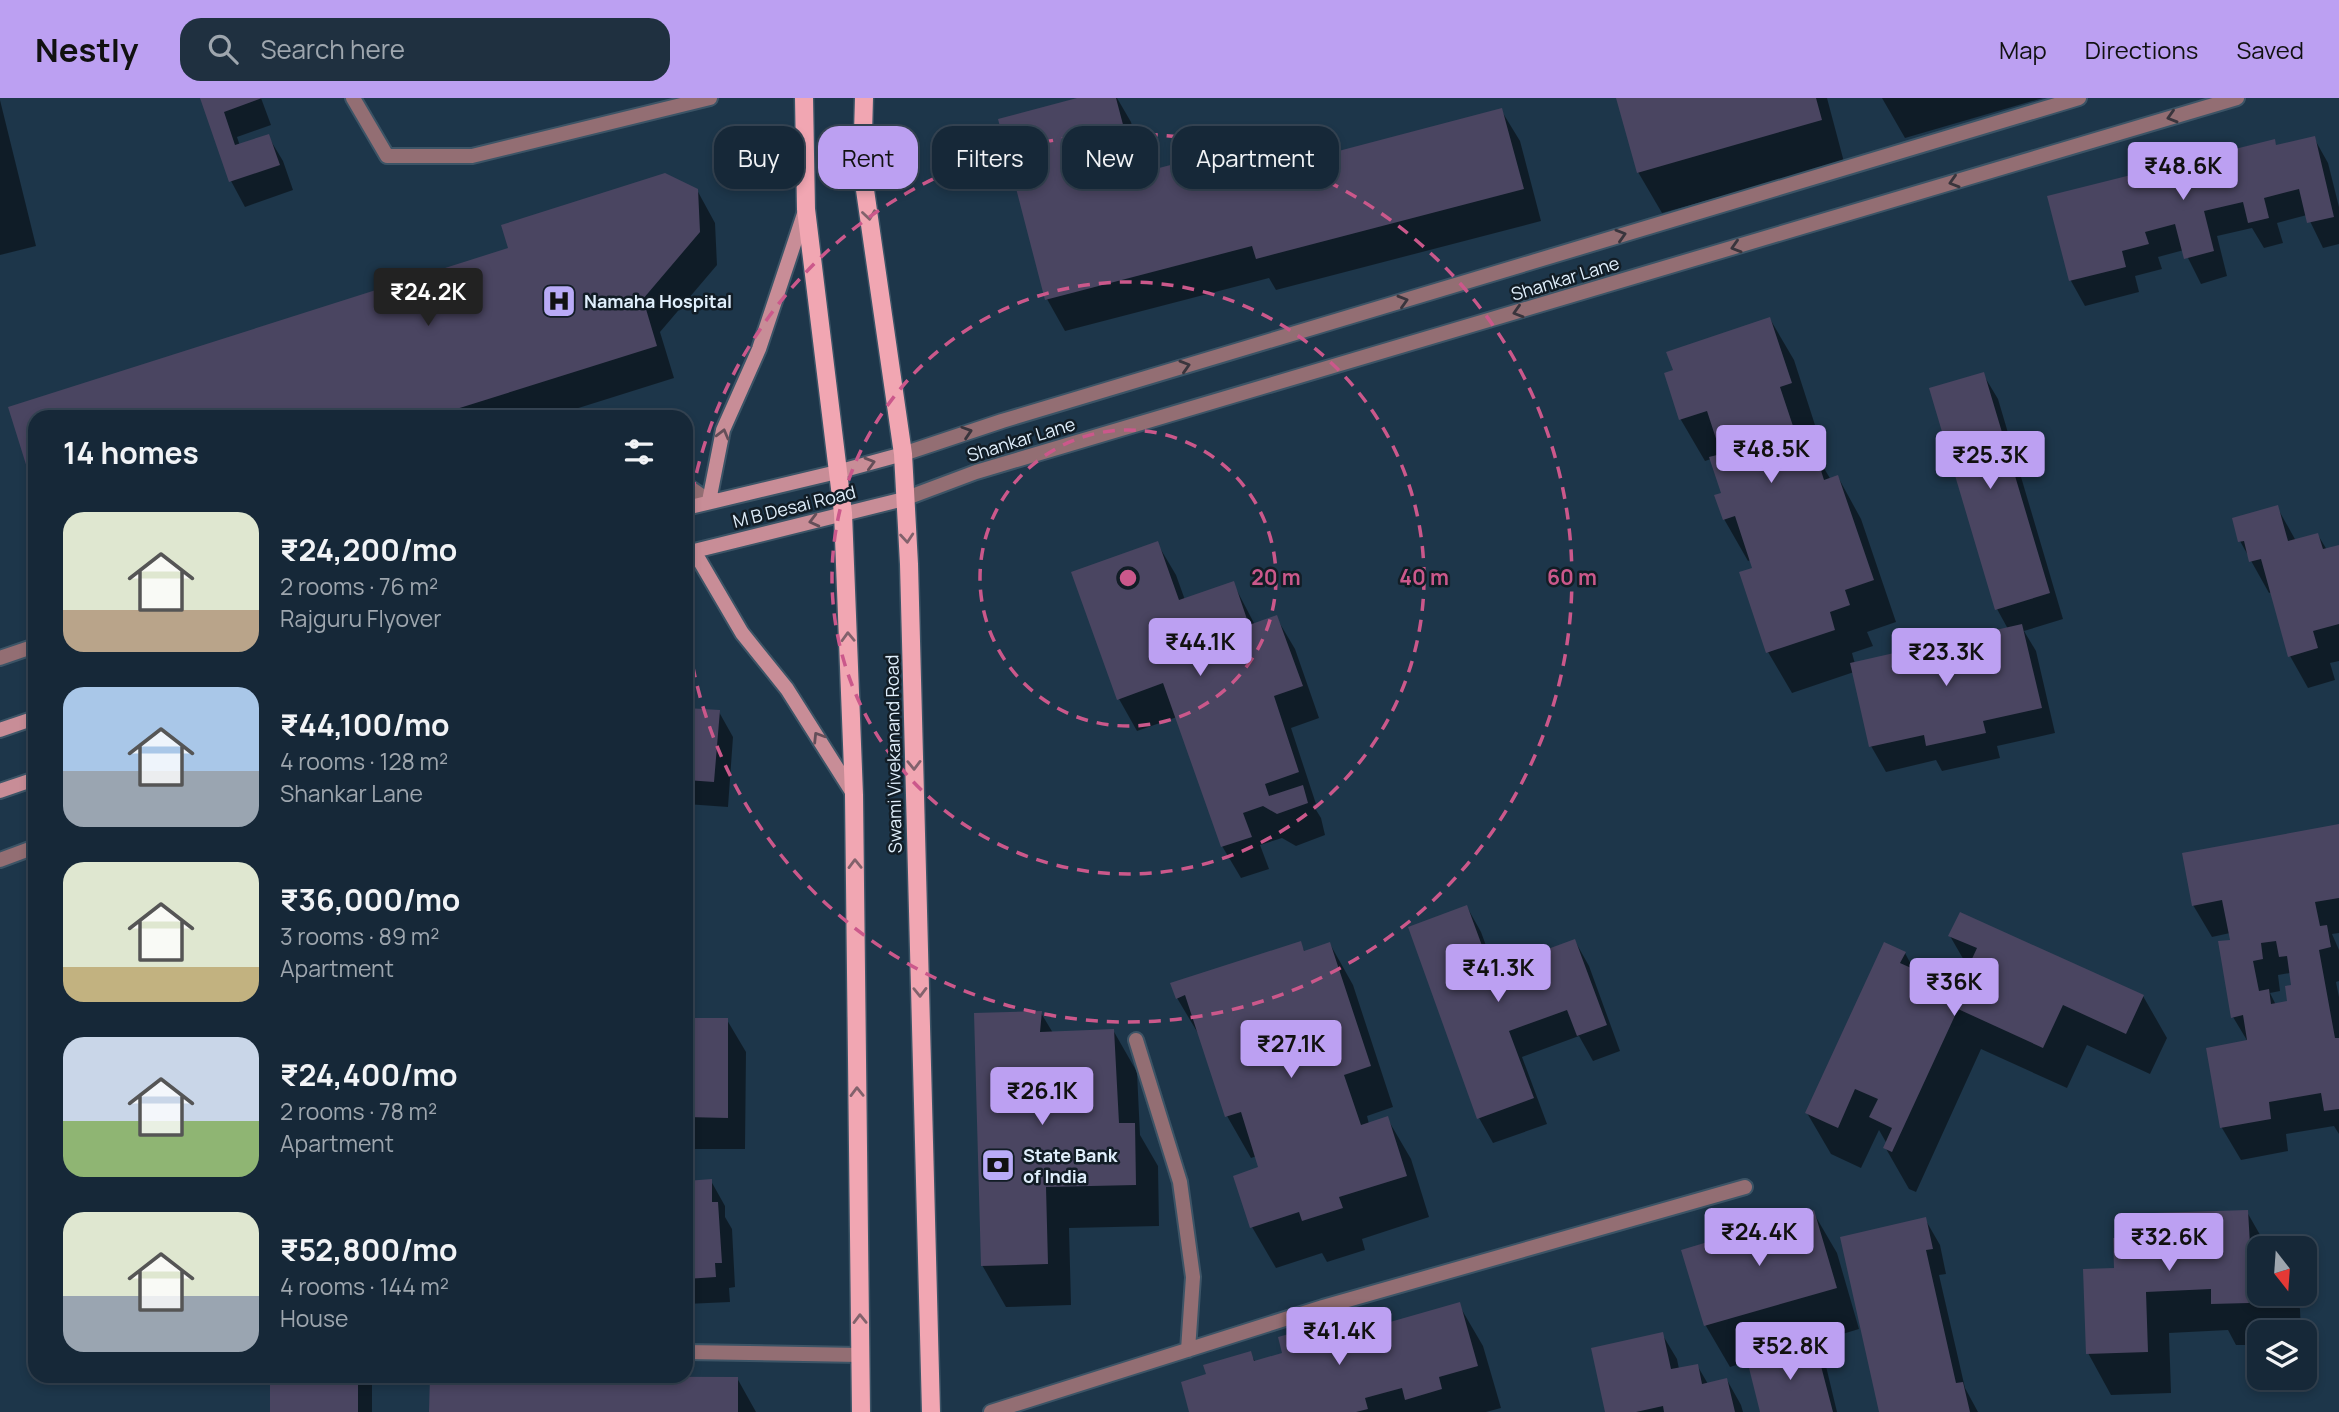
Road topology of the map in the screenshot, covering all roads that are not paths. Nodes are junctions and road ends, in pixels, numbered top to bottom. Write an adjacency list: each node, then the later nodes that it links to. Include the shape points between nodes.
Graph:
1 (353, 98): 2 (street, via 387,156 472,156)
2 (710, 98)
3 (804, 98): 7 (main road)
4 (864, 98): 8 (main road, Swami Vivekanand Road, one-way to 8, via 862,169)
5 (2079, 98): 8 (street, Shankar Lane, one-way to 5)
6 (2237, 98): 11 (street, Shankar Lane, one-way to 11, via 1003,464)
7 (806, 209): 9 (main road); 12 (main road, one-way to 7, via 723,430 759,349)
8 (903, 454): 9 (main road, M B Desai Road, one-way to 8); 11 (main road, Swami Vivekanand Road)
9 (837, 472): 12 (main road, M B Desai Road); 14 (main road)
10 (693, 490): 12 (street)
11 (904, 499): 14 (main road, M B Desai Road); 32 (main road, Swami Vivekanand Road, one-way to 32)
12 (709, 501): 13 (main road, M B Desai Road)
13 (693, 506)
14 (843, 513): 15 (main road, M B Desai Road, one-way to 15); 23 (main road, one-way to 14)
15 (693, 554)
16 (693, 561): 23 (main road, one-way to 16, via 787,689)
17 (28, 648): 18 (street)
18 (0, 658)
19 (28, 720): 20 (main road)
20 (0, 730)
21 (28, 781): 22 (main road)
22 (0, 791)
23 (854, 795): 30 (main road, one-way to 23)
24 (28, 850): 25 (street)
25 (0, 860)
26 (1136, 1040): 28 (street, via 1180,1182 1193,1277)
27 (1745, 1187): 28 (street)
28 (1188, 1350): 33 (street)
29 (693, 1352): 30 (street)
30 (860, 1355): 31 (main road)
31 (861, 1412)
32 (930, 1412)
33 (991, 1412)

